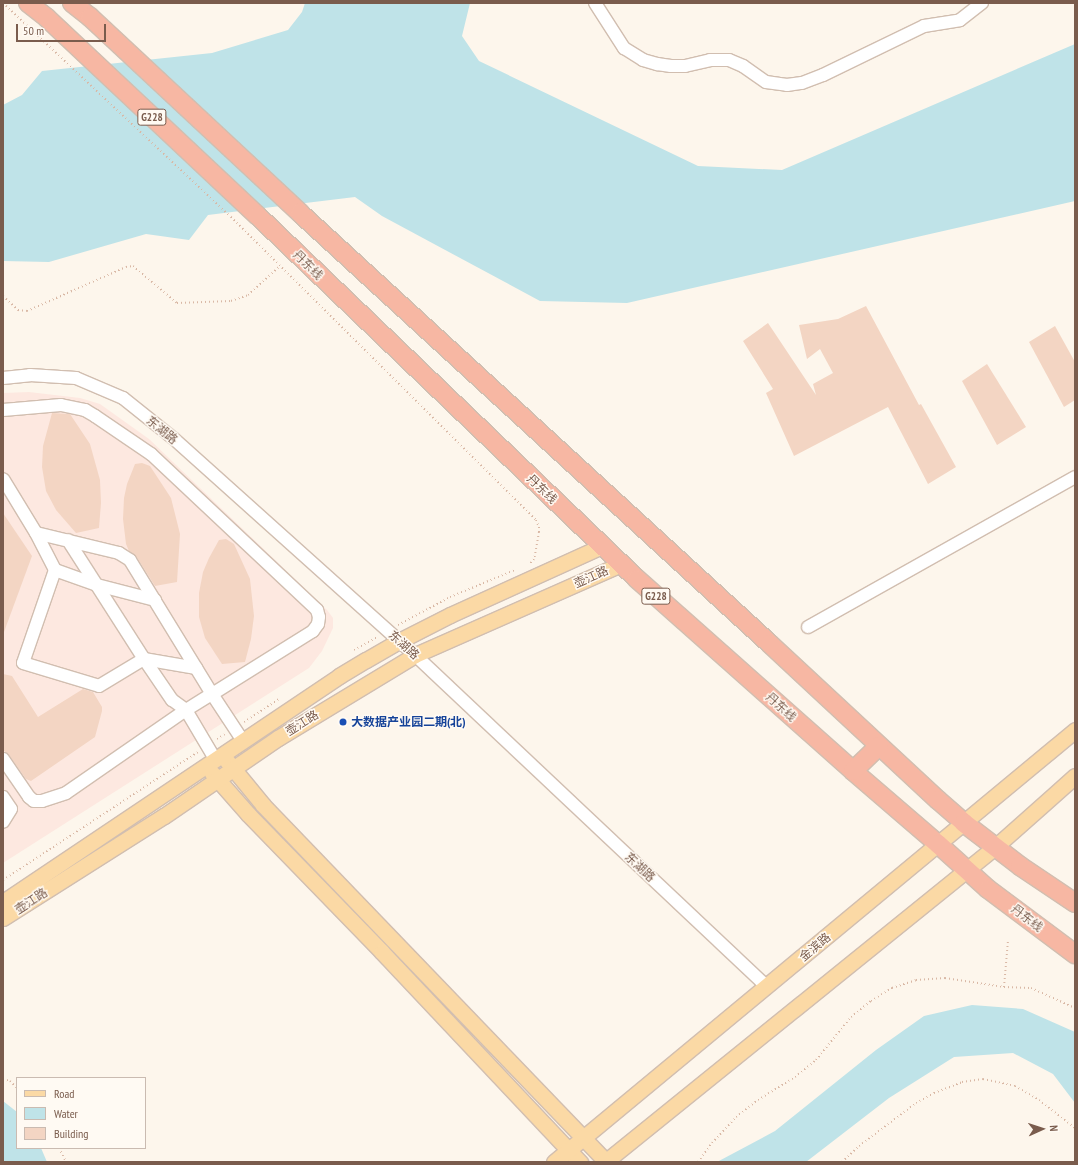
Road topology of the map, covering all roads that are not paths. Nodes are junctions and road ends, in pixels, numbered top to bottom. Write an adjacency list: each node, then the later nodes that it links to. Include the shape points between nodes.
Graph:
1 (28, 3): 11 (highway, 丹东线 / G228, via 258,216)
2 (72, 3): 25 (highway, G228)
3 (595, 3): 4 (street, via 624,48 643,60 671,66 729,60 766,82 787,85 823,76 924,26 960,20)
4 (982, 3)
5 (3, 378): 17 (street, 东湖路, via 30,375 76,378 123,398 173,438)
6 (3, 410): 21 (street, via 61,405 81,408 95,416 151,454 317,610 318,624 313,631)
7 (1075, 476): 16 (street)
8 (3, 479): 9 (street)
9 (36, 533): 10 (street); 13 (street)
10 (68, 540): 14 (street); 15 (street, via 119,553 130,560)
11 (602, 546): 12 (highway, 丹东线 / G228); 17 (main road, 壶江路, via 467,606)
12 (621, 564): 18 (main road, 壶江路); 29 (highway, 丹东线 / G228)
13 (55, 570): 14 (street); 19 (street, via 23,663 99,686)
14 (97, 585): 15 (street); 19 (street)
15 (155, 600): 20 (street)
16 (808, 627)
17 (399, 641): 18 (street, 东湖路); 24 (main road, 壶江路, via 339,676)
18 (415, 655): 28 (main road, 壶江路, via 285,734); 42 (street, 东湖路)
19 (144, 659): 20 (street); 22 (street, via 172,700)
20 (196, 668): 21 (street)
21 (212, 694): 22 (street); 24 (street)
22 (186, 710): 26 (street, via 66,793 42,801 29,797); 27 (street)
23 (1075, 730): 34 (main road, 金滨路)
24 (243, 741): 27 (main road, 壶江路)
25 (879, 746): 29 (highway); 34 (highway, G228)
26 (3, 759)
27 (215, 760): 28 (main road); 31 (main road); 38 (main road, 壶江路)
28 (234, 769): 31 (main road, 壶江路); 43 (main road, via 263,805)
29 (852, 771): 35 (highway, 丹东线 / G228)
30 (1075, 776): 36 (main road)
31 (217, 780): 40 (main road, 壶江路); 44 (main road)
32 (3, 797): 33 (street, via 11,809)
33 (3, 822)
34 (964, 824): 35 (main road, 金滨路); 36 (highway, G228)
35 (938, 844): 37 (highway, 丹东线 / G228); 42 (main road, 金滨路)
36 (995, 847): 37 (main road); 39 (highway, G228)
37 (965, 870): 41 (highway, 丹东线 / G228); 47 (main road)
38 (3, 902)
39 (1075, 903)
40 (3, 918)
41 (1075, 954)
42 (767, 987): 43 (main road, 金滨路)
43 (583, 1138): 44 (main road, 金滨路); 47 (main road)
44 (569, 1150): 45 (main road, 金滨路); 46 (main road)
45 (554, 1162)
46 (580, 1162)
47 (605, 1162)

